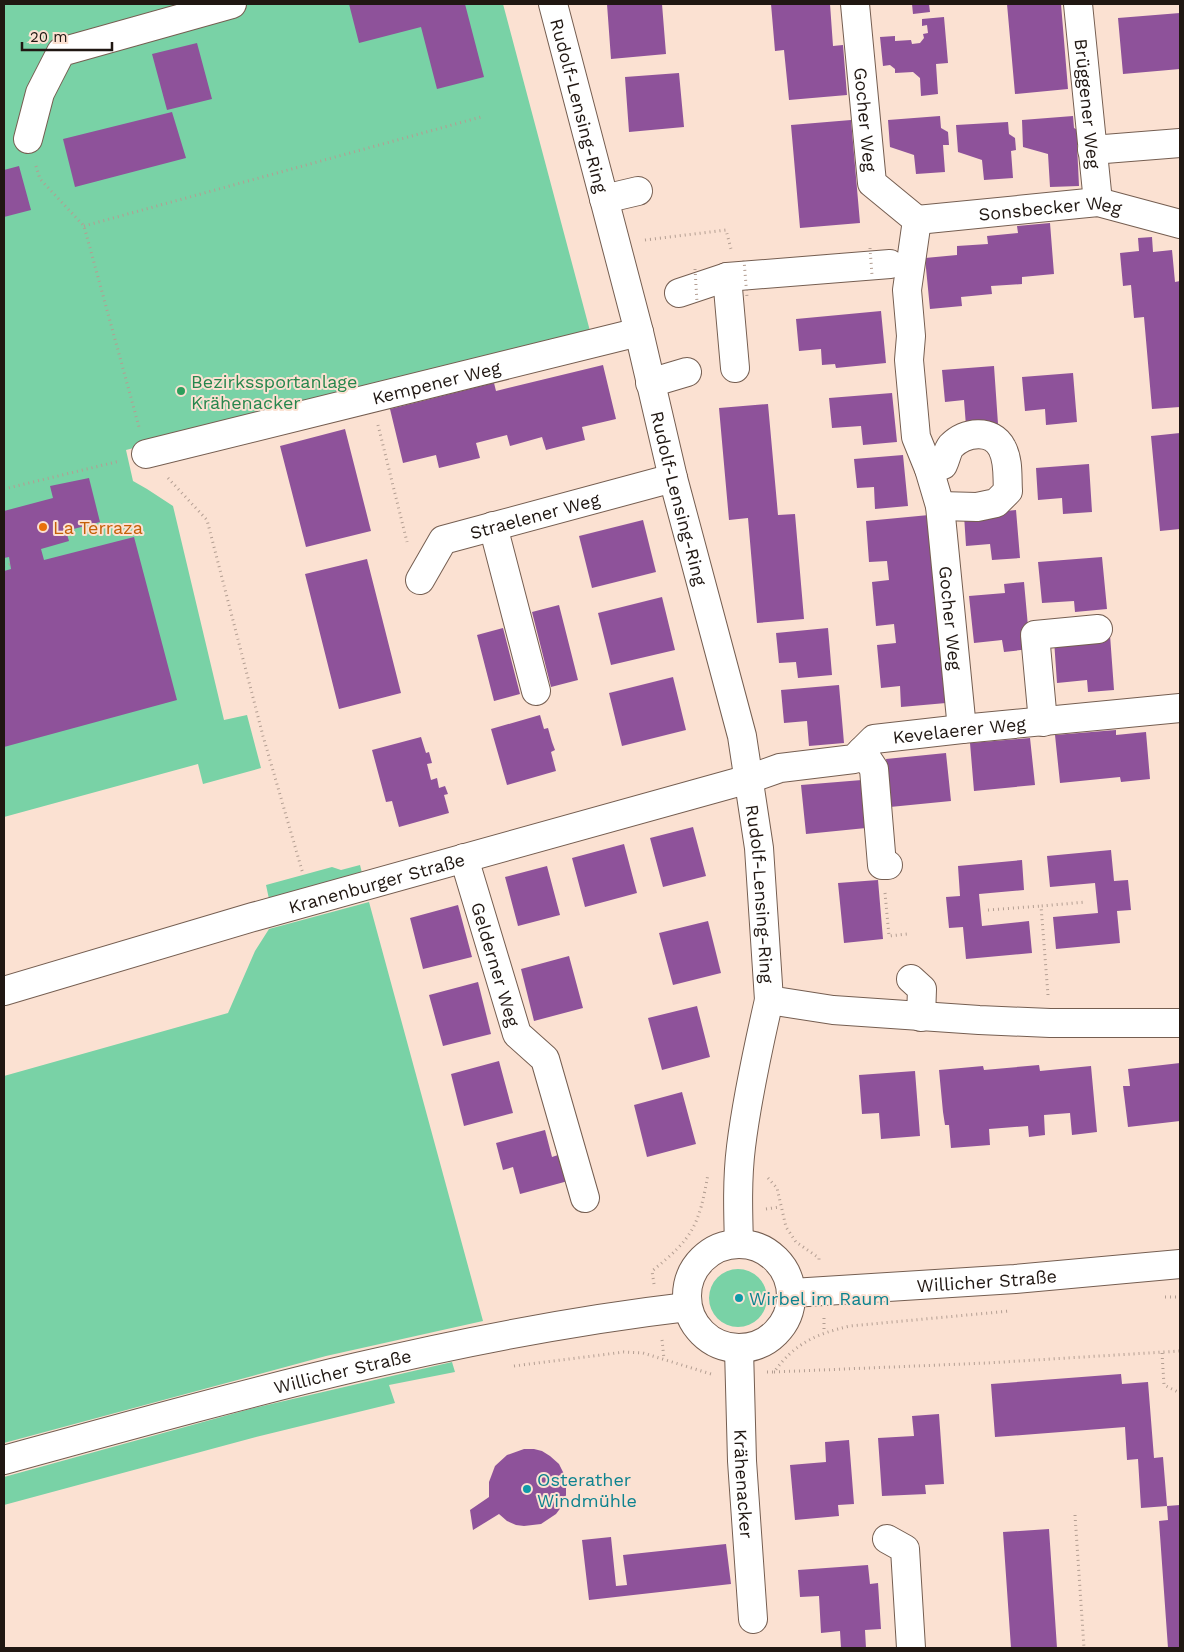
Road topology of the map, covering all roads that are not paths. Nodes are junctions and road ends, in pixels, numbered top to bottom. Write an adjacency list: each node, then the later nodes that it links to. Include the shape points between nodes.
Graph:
1 (232, 4): 5 (street, via 61,52 40,92)
2 (553, 4): 9 (street, Rudolf-Lensing-Ring)
3 (855, 4): 12 (street, Gocher Weg, via 872,183)
4 (1078, 4): 7 (street, Brüggener Weg)
5 (28, 139)
6 (1180, 143): 7 (street)
7 (1092, 150): 10 (street, Brüggener Weg)
8 (638, 190): 9 (street)
9 (604, 199): 15 (street, Rudolf-Lensing-Ring)
10 (1098, 202): 11 (street, Sonsbecker Weg); 12 (street, Sonsbecker Weg)
11 (1180, 224)
12 (893, 250): 13 (street, Sonsbecker Weg); 20 (street, Gocher Weg, via 907,290 916,437)
13 (734, 263): 14 (street, Sonsbecker Weg); 16 (street)
14 (688, 297)
15 (638, 332): 18 (street, Rudolf-Lensing-Ring); 19 (street, Kempener Weg)
16 (735, 368)
17 (686, 372): 18 (street)
18 (650, 384): 21 (street, Rudolf-Lensing-Ring)
19 (146, 454)
20 (929, 469): 22 (street, Gocher Weg); 22 (street, via 943,464 950,447 977,434 991,436 1001,446 1006,458 1008,491 996,503 977,507)
21 (673, 478): 23 (street, Straelener Weg); 31 (street, Rudolf-Lensing-Ring, via 742,736)
22 (940, 506): 29 (street, Gocher Weg)
23 (493, 526): 24 (street, Straelener Weg, via 443,540); 26 (street)
24 (420, 580)
25 (1098, 629): 28 (street, via 1035,635)
26 (536, 691)
27 (1180, 708): 28 (street, Kevelaerer Weg)
28 (1044, 722): 29 (street, Kevelaerer Weg)
29 (962, 729): 30 (street, Kevelaerer Weg, via 874,738)
30 (862, 752): 31 (street, Kevelaerer Weg, via 854,759 780,768); 33 (street, via 874,769)
31 (749, 779): 32 (street, Kranenburger Straße); 36 (street, Rudolf-Lensing-Ring, via 759,848)
32 (464, 858): 35 (street, Kranenburger Straße, via 243,919); 39 (street, Gelderner Weg, via 516,1034 545,1059)
33 (885, 865)
34 (912, 979): 37 (street, via 922,989)
35 (4, 991)
36 (769, 1000): 37 (street, Rudolf-Lensing-Ring, via 833,1010); 40 (street, Rudolf-Lensing-Ring, via 741,1147)
37 (922, 1016): 38 (street, Rudolf-Lensing-Ring, via 1050,1023)
38 (1180, 1023)
39 (585, 1198)
40 (739, 1244): 42 (street, via 758,1247 775,1258 787,1274); 43 (street, via 720,1247 693,1271 687,1288)
41 (1180, 1264): 42 (street, Willicher Straße, via 1015,1279)
42 (792, 1292): 44 (street, via 789,1314 778,1332)
43 (688, 1308): 44 (street, via 694,1324 706,1337); 45 (street, Willicher Straße, via 588,1320 378,1362 249,1393)
44 (740, 1361): 47 (street, Krähenacker, via 742,1461)
45 (4, 1460)
46 (887, 1539): 48 (street, via 905,1549)
47 (753, 1619)
48 (911, 1648)

